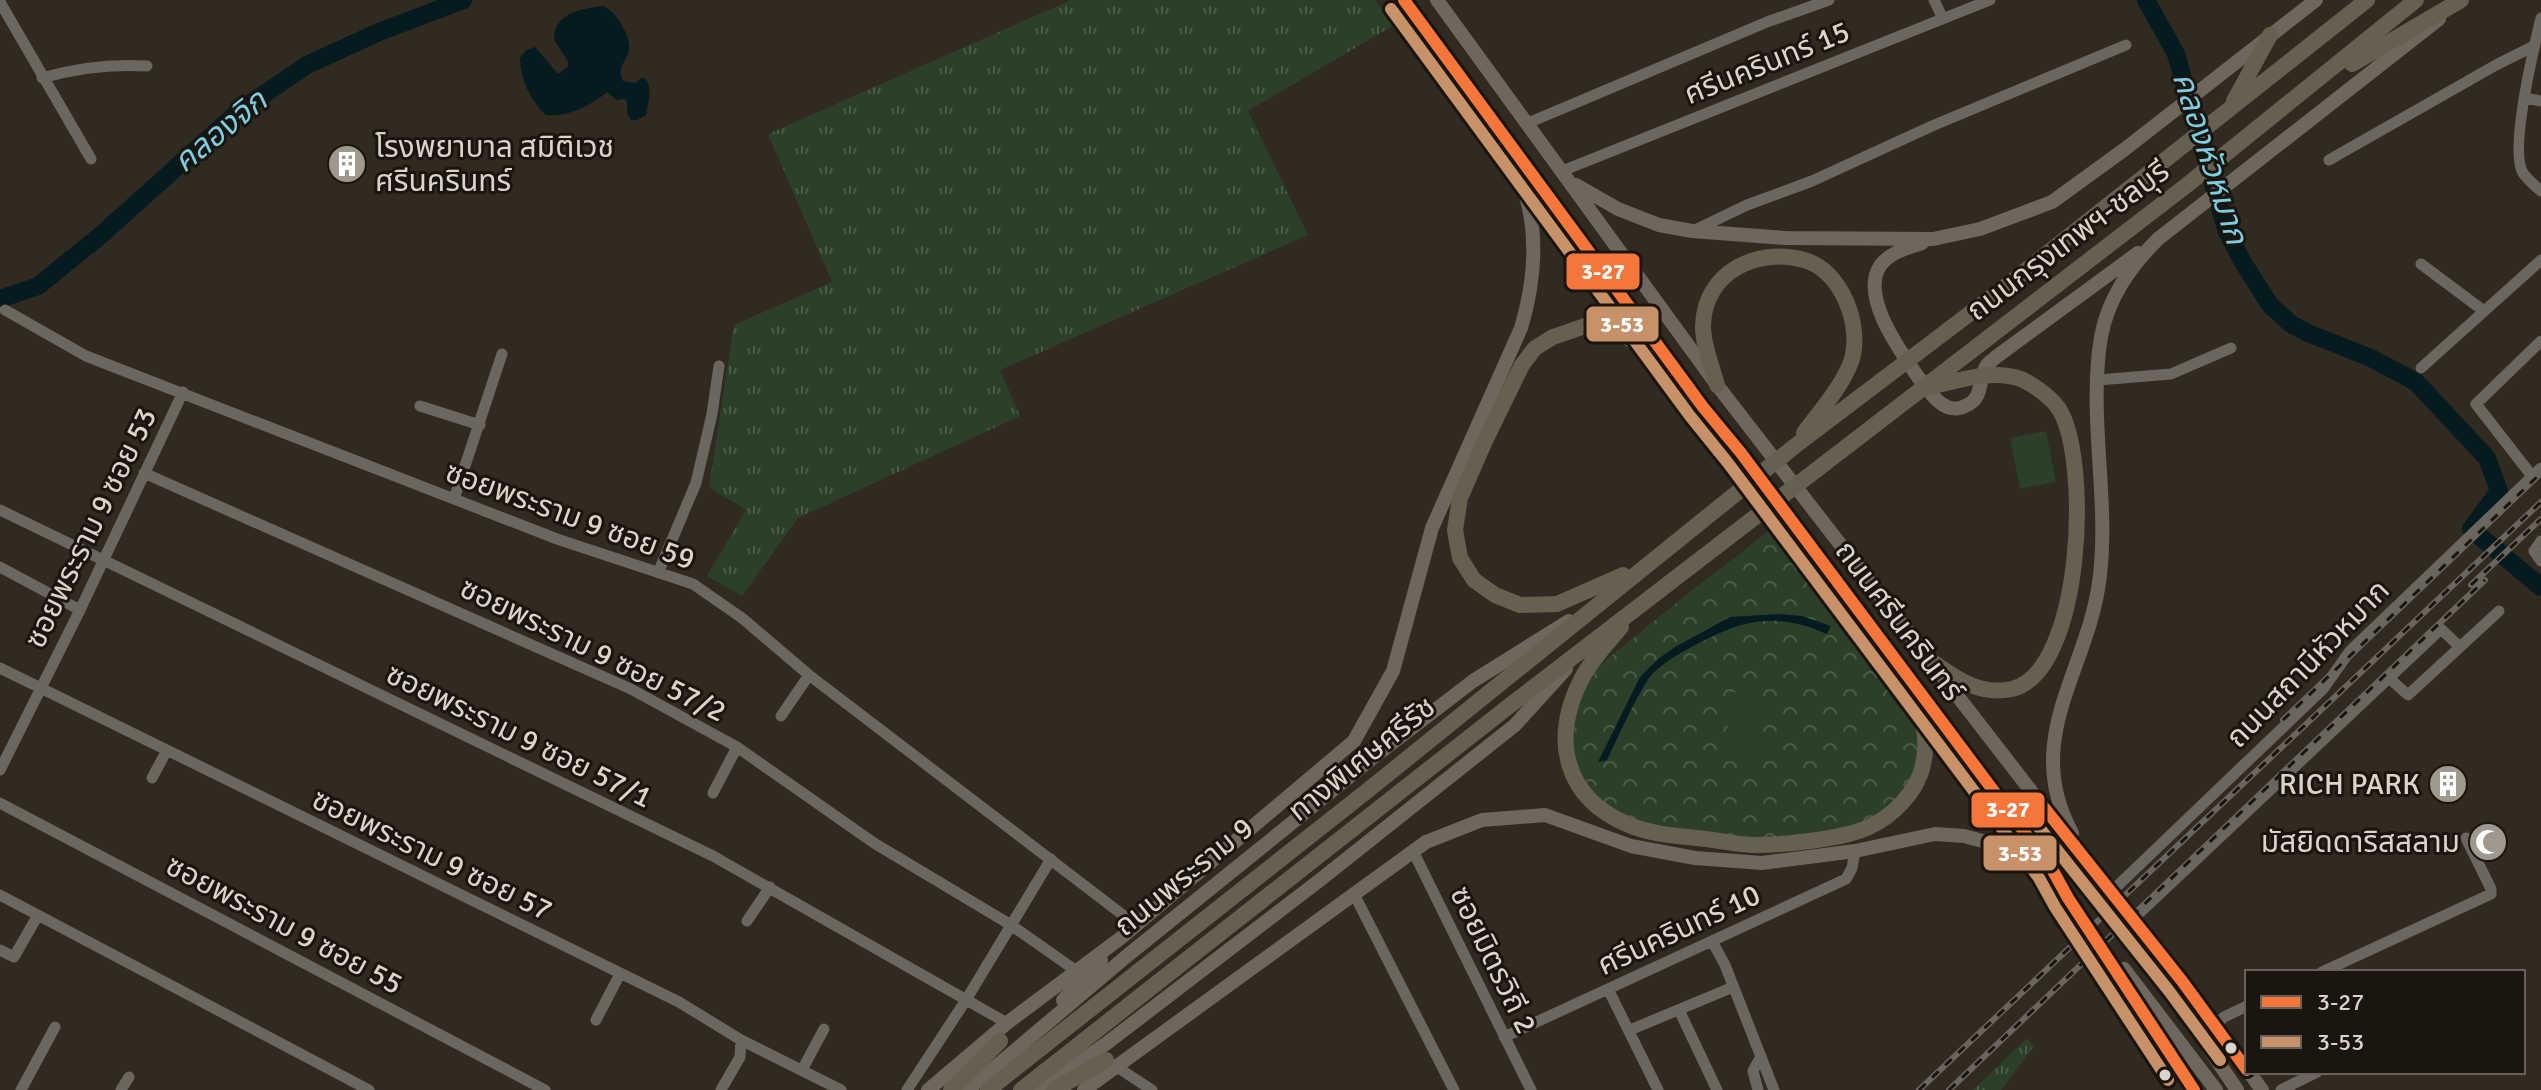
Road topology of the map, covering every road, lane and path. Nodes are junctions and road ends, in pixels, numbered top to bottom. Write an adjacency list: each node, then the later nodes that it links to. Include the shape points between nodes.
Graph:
1 (1404, 0): 21 (main road, ถนนศรีนครินทร์)
2 (1437, 0): 23 (main road, ถนนศรีนครินทร์)
3 (1829, 0): 23 (street)
4 (1934, 0): 12 (street)
5 (1990, 0): 12 (street, ศรีนครินทร์ 15)
6 (2316, 0): 13 (main road)
7 (2367, 0): 22 (highway, ถนนกรุงเทพฯ-ชลบุรี)
8 (2416, 0): 19 (highway, ถนนกรุงเทพฯ-ชลบุรี)
9 (2462, 0): 19 (highway); 30 (main road)
10 (0, 2): 17 (street)
11 (2541, 18): 15 (street)
12 (1943, 19): 26 (street, ศรีนครินทร์ 15)
13 (2270, 35): 22 (highway); 29 (main road, via 2052,202 1980,229)
14 (2126, 45): 28 (street)
15 (2534, 46): 18 (street); 25 (street)
16 (147, 66): 17 (street, via 77,69)
17 (42, 78): 24 (street)
18 (2525, 98): 20 (street); 27 (street, via 2522,172)
19 (2293, 99): 42 (highway, ถนนกรุงเทพฯ-ชลบุรี)
20 (2541, 101)
21 (1480, 105): 45 (main road, ถนนศรีนครินทร์); 94 (main road, via 1514,165 1529,207 1534,268 1530,298 1432,528 1393,671 1354,741)
22 (2229, 109): 47 (highway, ถนนกรุงเทพฯ-ชลบุรี)
23 (1528, 123): 26 (main road, ถนนศรีนครินทร์)
24 (91, 159)
25 (2329, 160)
26 (1567, 177): 28 (main road, via 1618,209); 41 (main road, ถนนศรีนครินทร์)
27 (2541, 191)
28 (1692, 231): 29 (main road)
29 (1933, 239): 30 (main road, via 1894,253 1879,267 1879,311 1893,343 1934,398 1958,409 1978,396 1986,366 1996,357)
30 (2158, 239): 40 (main road, via 2134,263 2111,304 2101,337)
31 (2541, 260): 34 (street)
32 (2421, 264): 34 (street)
33 (5, 310): 43 (street, ซอยพระราม 9 ซอย 59, via 86,356)
34 (2484, 311): 39 (street)
35 (2541, 341): 49 (street, via 2476,404)
36 (2231, 348): 40 (street, via 2171,374)
37 (502, 354): 46 (street)
38 (719, 366): 59 (street, via 696,483)
39 (2421, 368)
40 (2098, 380): 84 (main road, via 2104,530 2100,579 2051,750 2064,819)
41 (1717, 385): 47 (highway, via 1703,324 1714,287 1751,259 1775,256 1819,267 1846,300 1855,337 1843,378); 67 (main road, ถนนศรีนครินทร์)
42 (1920, 390): 51 (highway, ถนนกรุงเทพฯ-ชลบุรี); 67 (highway, via 1977,376 2001,376 2043,392 2059,410 2071,443 2078,504 2070,597 2051,652 2035,675 2014,689 1985,690 1959,681)
43 (183, 392): 50 (street, ซอยพระราม 9 ซอย 53); 52 (street, ซอยพระราม 9 ซอย 59)
44 (420, 406): 46 (street)
45 (1703, 407): 58 (highway, via 1653,353 1613,329 1585,326 1553,337 1522,365 1460,498 1455,530 1460,558 1474,580 1520,605 1557,604); 66 (main road, ถนนศรีนครินทร์)
46 (480, 425): 52 (street)
47 (1795, 446): 48 (highway, ถนนกรุงเทพฯ-ชลบุรี)
48 (1768, 467): 58 (highway, ทางพิเศษศรีรัช)
49 (2537, 472): 86 (street, ถนนสถานีหัวหมาก, via 2350,651 2323,689)
50 (144, 473): 56 (street, ซอยพระราม 9 ซอย 53); 73 (street, ซอยพระราม 9 ซอย 57/2, via 602,675)
51 (1787, 491): 61 (highway, ทางพิเศษศรีรัช)
52 (454, 499): 59 (street, ซอยพระราม 9 ซอย 59)
53 (0, 510): 56 (street, ซอยพระราม 9 ซอย 57/1)
54 (2541, 541): 55 (street, via 2534,551)
55 (2541, 561)
56 (103, 562): 62 (street, ซอยพระราม 9 ซอย 53); 85 (street, ซอยพระราม 9 ซอย 57/1)
57 (0, 567): 62 (street)
58 (1642, 567): 60 (highway, ทางพิเศษศรีรัช)
59 (658, 573): 69 (street, ซอยพระราม 9 ซอย 59, via 693,584)
60 (1596, 604): 115 (main road, ถนนพระราม 9, via 1473,681 1370,760); 133 (highway, ทางพิเศษศรีรัช)
61 (1637, 607): 64 (highway, ทางพิเศษศรีรัช); 66 (highway, via 1582,678 1564,739 1581,791 1599,810 1659,833 1754,845 1838,837 1891,815 1923,766 1925,740 1922,712)
62 (80, 610): 71 (street, ซอยพระราม 9 ซอย 53)
63 (2499, 611): 65 (street)
64 (1588, 645): 122 (main road, via 1515,725); 134 (highway, ทางพิเศษศรีรัช)
65 (2460, 647): 70 (street, via 2408,695); 70 (street, via 2441,629)
66 (1889, 652): 83 (main road, ถนนศรีนครินทร์)
67 (1930, 660): 84 (main road, ถนนศรีนครินทร์)
68 (0, 668): 71 (street, ซอยพระราม 9 ซอย 57)
69 (809, 675): 72 (street); 82 (street, ซอยพระราม 9 ซอย 59)
70 (2389, 678): 92 (street)
71 (40, 687): 74 (street, ซอยพระราม 9 ซอย 57); 75 (street, ซอยพระราม 9 ซอย 53)
72 (781, 716)
73 (737, 747): 77 (street); 93 (street, ซอยพระราม 9 ซอย 57/2, via 874,843)
74 (166, 752): 76 (street); 100 (street, ซอยพระราม 9 ซอย 57)
75 (0, 770)
76 (152, 778)
77 (713, 793)
78 (0, 803): 126 (street, ซอยพระราม 9 ซอย 55)
79 (2466, 838): 99 (street, via 2491,894)
80 (1413, 851): 81 (main road, via 1482,820 1545,815 1631,846 1695,858 1762,863); 87 (main road); 112 (street, ซอยมิตรวิถี 2)
81 (1855, 851): 89 (main road, via 1935,834 1964,836 2024,861); 96 (street, ศรีนครินทร์ 10, via 1846,879)
82 (1051, 859): 93 (street); 94 (street, ซอยพระราม 9 ซอย 59)
83 (2052, 869): 89 (main road, ถนนศรีนครินทร์); 144 (main road)
84 (2096, 875): 86 (main road, ถนนศรีนครินทร์)
85 (770, 887): 91 (street); 103 (street, ซอยพระราม 9 ซอย 57/1)
86 (2110, 893): 92 (main road, ถนนศรีนครินทร์)
87 (1354, 894): 117 (main road); 137 (street)
88 (0, 895): 90 (street)
89 (2068, 898): 143 (main road, ถนนศรีนครินทร์)
90 (38, 915): 97 (street, via 14,957); 125 (street)
91 (747, 921)
92 (2135, 924): 108 (main road, ถนนศรีนครินทร์); 145 (main road, via 2168,988)
93 (1011, 925): 98 (street, ซอยพระราม 9 ซอย 57/2); 103 (street)
94 (1136, 925): 95 (main road)
95 (1122, 937): 98 (main road); 115 (main road)
96 (1712, 941): 101 (street); 102 (street, ศรีนครินทร์ 10)
97 (0, 950)
98 (1075, 970): 107 (main road)
99 (2326, 970)
100 (620, 974): 106 (street); 113 (street, ซอยพระราม 9 ซอย 57)
101 (1733, 987): 105 (street); 116 (street)
102 (1608, 989): 111 (street); 112 (street, ศรีนครินทร์ 10)
103 (966, 1000): 107 (street, ซอยพระราม 9 ซอย 57/1); 129 (street)
104 (2245, 1007): 108 (street)
105 (1679, 1010): 111 (street); 140 (street)
106 (596, 1020)
107 (1007, 1023): 130 (main road)
108 (2214, 1026): 118 (main road, ถนนศรีนครินทร์)
109 (55, 1027): 123 (street)
110 (824, 1029): 119 (street)
111 (1630, 1030): 139 (street)
112 (1504, 1037): 138 (street, ซอยมิตรวิถี 2)
113 (741, 1040): 119 (street, ซอยพระราม 9 ซอย 57); 127 (street, via 740,1057)
114 (1000, 1041): 131 (highway)
115 (1016, 1049): 122 (main road, via 1029,1049 1041,1058 1049,1069); 132 (main road, ถนนพระราม 9)
116 (1761, 1056): 141 (street, via 1753,1071); 142 (street)
117 (1111, 1063): 122 (highway); 135 (main road); 136 (street)
118 (2245, 1067)
119 (802, 1070): 128 (street, ซอยพระราม 9 ซอย 57)
120 (2313, 1074): 146 (street)
121 (129, 1077): 124 (street)
122 (1046, 1089)
123 (21, 1090)
124 (121, 1090)
125 (369, 1090)
126 (545, 1090)
127 (721, 1090)
128 (841, 1090)
129 (907, 1090)
130 (928, 1090)
131 (951, 1090)
132 (968, 1090)
133 (988, 1090)
134 (1021, 1090)
135 (1084, 1090)
136 (1152, 1090)
137 (1454, 1090)
138 (1531, 1090)
139 (1658, 1090)
140 (1717, 1090)
141 (1758, 1090)
142 (1774, 1090)
143 (2194, 1090)
144 (2216, 1090)
145 (2237, 1090)
146 (2281, 1090)

